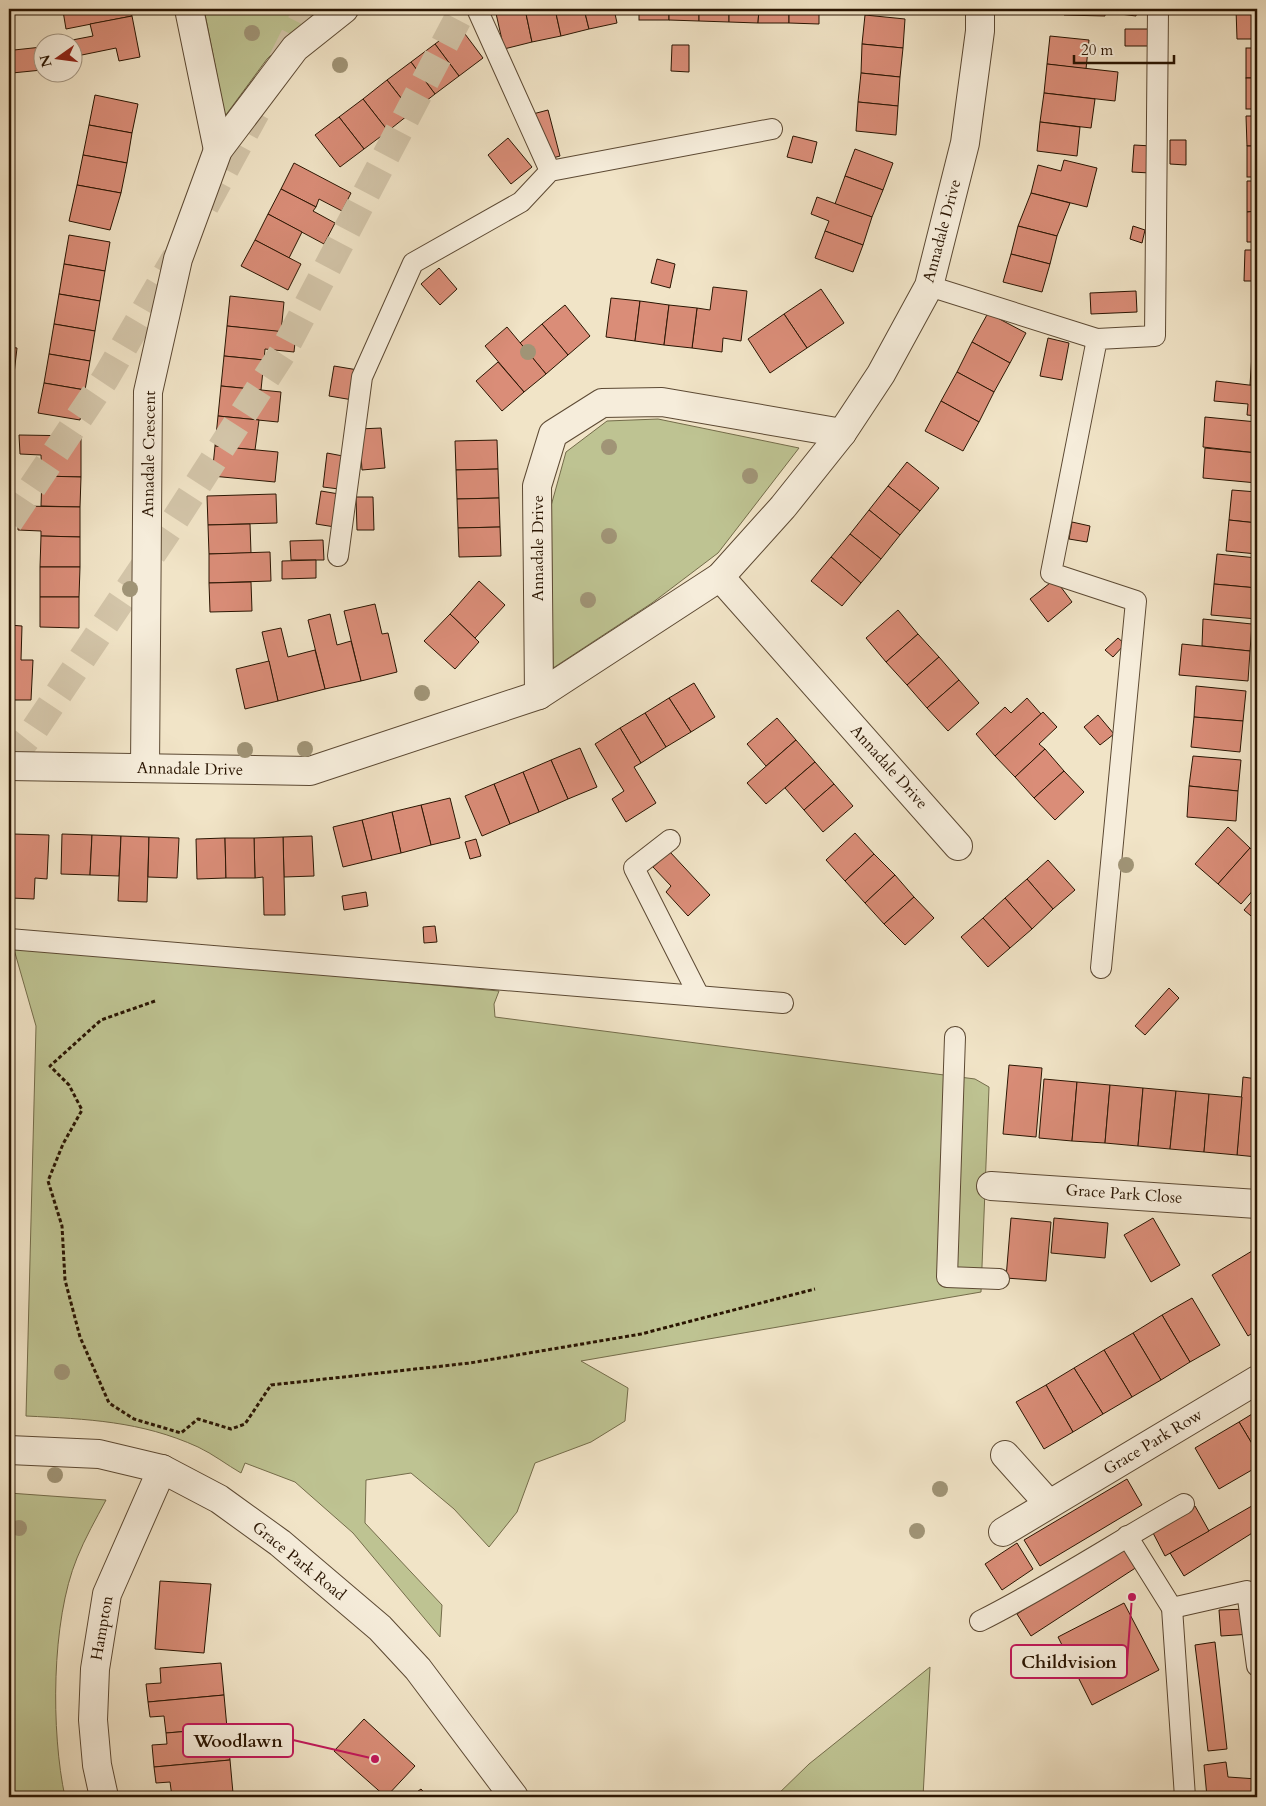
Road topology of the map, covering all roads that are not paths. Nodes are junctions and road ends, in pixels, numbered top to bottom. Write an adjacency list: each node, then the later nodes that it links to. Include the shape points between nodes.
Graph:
1 (189, 9): 7 (street)
2 (344, 9): 7 (street, Annadale Crescent, via 295,48)
3 (477, 9): 8 (lane)
4 (980, 9): 9 (street, Annadale Drive, via 965,143)
5 (1158, 9): 10 (lane, via 1155,336)
6 (772, 129): 8 (lane)
7 (218, 150): 16 (street, Annadale Crescent, via 178,259 148,392)
8 (550, 171): 12 (lane, via 521,202 414,263 362,377)
9 (928, 286): 10 (lane); 11 (street, Annadale Drive, via 881,374)
10 (1097, 339): 20 (lane, via 1051,573 1136,601)
11 (842, 433): 13 (street, Annadale Drive, via 783,507); 14 (street, Annadale Drive, via 662,402 602,403 553,434 537,486)
12 (338, 556)
13 (720, 577): 14 (street, Annadale Drive); 18 (street, Annadale Drive)
14 (539, 695): 16 (street, Annadale Drive, via 310,771)
15 (9, 766): 16 (street, Annadale Drive)
16 (145, 768)
17 (670, 840): 21 (lane, via 634,868)
18 (958, 846)
19 (9, 939): 21 (lane)
20 (1101, 968)
21 (699, 996): 22 (lane)
22 (783, 1003)
23 (955, 1037): 26 (lane, via 948,1277)
24 (991, 1186): 25 (street, Grace Park Close)
25 (1257, 1204)
26 (999, 1279)
27 (1257, 1380): 31 (street, Grace Park Row)
28 (9, 1450): 30 (street, Grace Park Road, via 99,1454)
29 (1006, 1455): 31 (street)
30 (162, 1470): 38 (street, Hampton, via 106,1594 95,1669 93,1720); 39 (street, Grace Park Road, via 219,1499 280,1543 380,1628 418,1669)
31 (1049, 1504): 33 (street, Grace Park Row)
32 (1184, 1504): 34 (lane)
33 (1002, 1532)
34 (1126, 1536): 35 (lane); 36 (lane)
35 (1172, 1608): 37 (lane, via 1247,1591); 40 (lane)
36 (980, 1621)
37 (1257, 1666)
38 (104, 1797)
39 (514, 1797)
40 (1185, 1797)

